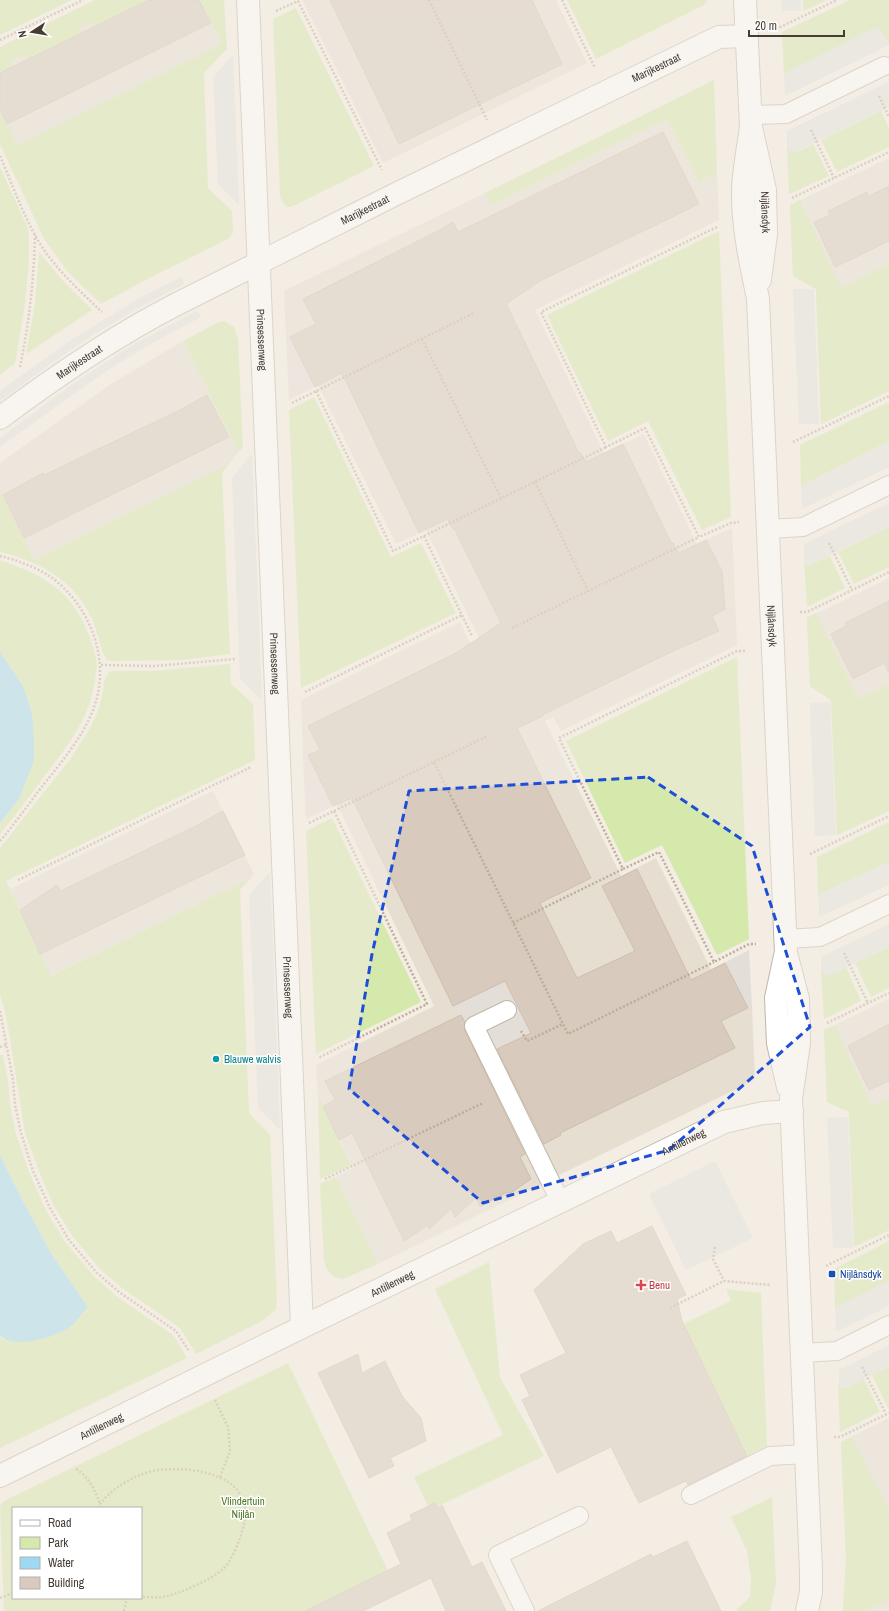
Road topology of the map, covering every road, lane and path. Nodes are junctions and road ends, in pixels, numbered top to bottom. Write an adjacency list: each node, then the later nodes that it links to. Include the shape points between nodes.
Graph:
1 (83, 0): 10 (path)
2 (299, 0): 7 (path, via 272,13); 19 (path)
3 (428, 0): 15 (path)
4 (562, 0): 12 (path)
5 (745, 0): 9 (street, Nijlânsdyk)
6 (837, 0): 8 (path)
7 (248, 7): 23 (street, Prinsessenweg)
8 (776, 29)
9 (747, 36): 12 (street, Marijkestraat, via 719,37); 14 (street, Nijlânsdyk)
10 (0, 40)
11 (884, 66): 13 (lane)
12 (606, 92): 15 (street, Marijkestraat)
13 (800, 106): 14 (lane, via 786,114); 18 (path)
14 (750, 121): 37 (street, Nijlânsdyk, via 765,190 766,234 758,299)
15 (498, 144): 19 (street, Marijkestraat)
16 (889, 152): 18 (path)
17 (0, 156): 22 (path)
18 (834, 178): 20 (path)
19 (394, 195): 23 (street, Marijkestraat)
20 (792, 199)
21 (718, 226): 31 (path, via 541,312)
22 (35, 234): 24 (path, via 60,271); 27 (path, via 30,304)
23 (259, 263): 29 (street, Marijkestraat, via 112,340); 51 (street, Prinsessenweg)
24 (102, 312)
25 (474, 313): 26 (path)
26 (422, 339): 34 (path); 38 (path, via 316,391 393,551)
27 (20, 368)
28 (889, 396): 30 (path)
29 (0, 418)
30 (792, 442)
31 (606, 447): 32 (path); 39 (path, via 646,428)
32 (535, 482): 34 (path); 43 (path)
33 (889, 485): 35 (lane)
34 (500, 498): 38 (path)
35 (818, 519): 37 (lane, via 803,527); 42 (path)
36 (739, 522): 39 (path)
37 (768, 529): 66 (street, Nijlânsdyk)
38 (424, 536): 45 (path)
39 (699, 537): 43 (path)
40 (0, 556): 50 (path, via 16,560 54,579 74,598 87,618)
41 (889, 572): 42 (path)
42 (852, 590): 44 (path, via 807,612)
43 (588, 591): 46 (path)
44 (800, 612)
45 (462, 615): 47 (path); 51 (path, via 301,694)
46 (512, 628)
47 (472, 636)
48 (745, 651): 60 (path, via 737,651 558,738)
49 (235, 659): 50 (path, via 154,666)
50 (101, 665): 58 (path, via 98,690 86,726 67,755)
51 (276, 695): 57 (street, Prinsessenweg)
52 (488, 736): 53 (path)
53 (434, 762): 55 (path); 63 (path)
54 (253, 766): 61 (path)
55 (334, 811): 57 (path, via 306,825); 76 (path, via 427,1004 316,1059)
56 (889, 816): 59 (path)
57 (282, 826): 76 (street, Prinsessenweg)
58 (0, 841)
59 (810, 854)
60 (623, 869): 63 (path); 67 (path, via 659,852)
61 (18, 880)
62 (889, 904): 64 (lane)
63 (514, 923): 72 (path)
64 (833, 930): 66 (lane, via 820,937); 69 (path)
65 (756, 944): 67 (path, via 749,944)
66 (786, 946): 78 (street, Nijlânsdyk, via 798,999 799,1043)
67 (714, 962): 72 (path, via 568,1034)
68 (889, 993): 69 (path)
69 (868, 1003): 73 (path)
70 (507, 1010): 72 (path, via 527,1041); 80 (lane, via 474,1026)
71 (0, 1011): 74 (path)
72 (563, 1024)
73 (824, 1024)
74 (6, 1045): 75 (path); 91 (path, via 21,1133 50,1208 69,1240 97,1273 119,1292 176,1332)
75 (0, 1047)
76 (292, 1060): 88 (street, Prinsessenweg)
77 (483, 1103): 79 (path)
78 (792, 1105): 80 (street, Antillenweg, via 724,1122); 90 (street, Nijlânsdyk)
79 (320, 1181)
80 (560, 1201): 88 (street, Antillenweg)
81 (889, 1235): 83 (path)
82 (715, 1247): 84 (path, via 713,1259)
83 (826, 1266)
84 (724, 1281): 85 (path); 86 (path)
85 (771, 1285)
86 (670, 1308)
87 (889, 1325): 89 (lane)
88 (302, 1327): 95 (street, Antillenweg)
89 (850, 1344): 90 (lane, via 837,1351); 93 (path)
90 (802, 1353): 96 (street, Nijlânsdyk)
91 (192, 1355)
92 (214, 1399): 98 (path, via 228,1427 230,1451)
93 (887, 1414): 94 (path, via 840,1437)
94 (834, 1437)
95 (54, 1449): 97 (street, Antillenweg); 100 (path, via 83,1473 94,1487)
96 (806, 1454): 99 (lane, via 770,1456); 109 (street, Nijlânsdyk, via 811,1571 811,1592)
97 (0, 1476)
98 (220, 1477): 100 (path, via 200,1471 167,1470 141,1474 118,1487); 104 (path, via 237,1489 245,1508 245,1523 239,1543 224,1569 197,1585 163,1597)
99 (691, 1495)
100 (100, 1504): 101 (path)
101 (98, 1507)
102 (578, 1516): 108 (lane, via 498,1555)
103 (12, 1593): 105 (path)
104 (142, 1597)
105 (0, 1598)
106 (127, 1599): 107 (path)
107 (124, 1611)
108 (526, 1611)
109 (807, 1611)

